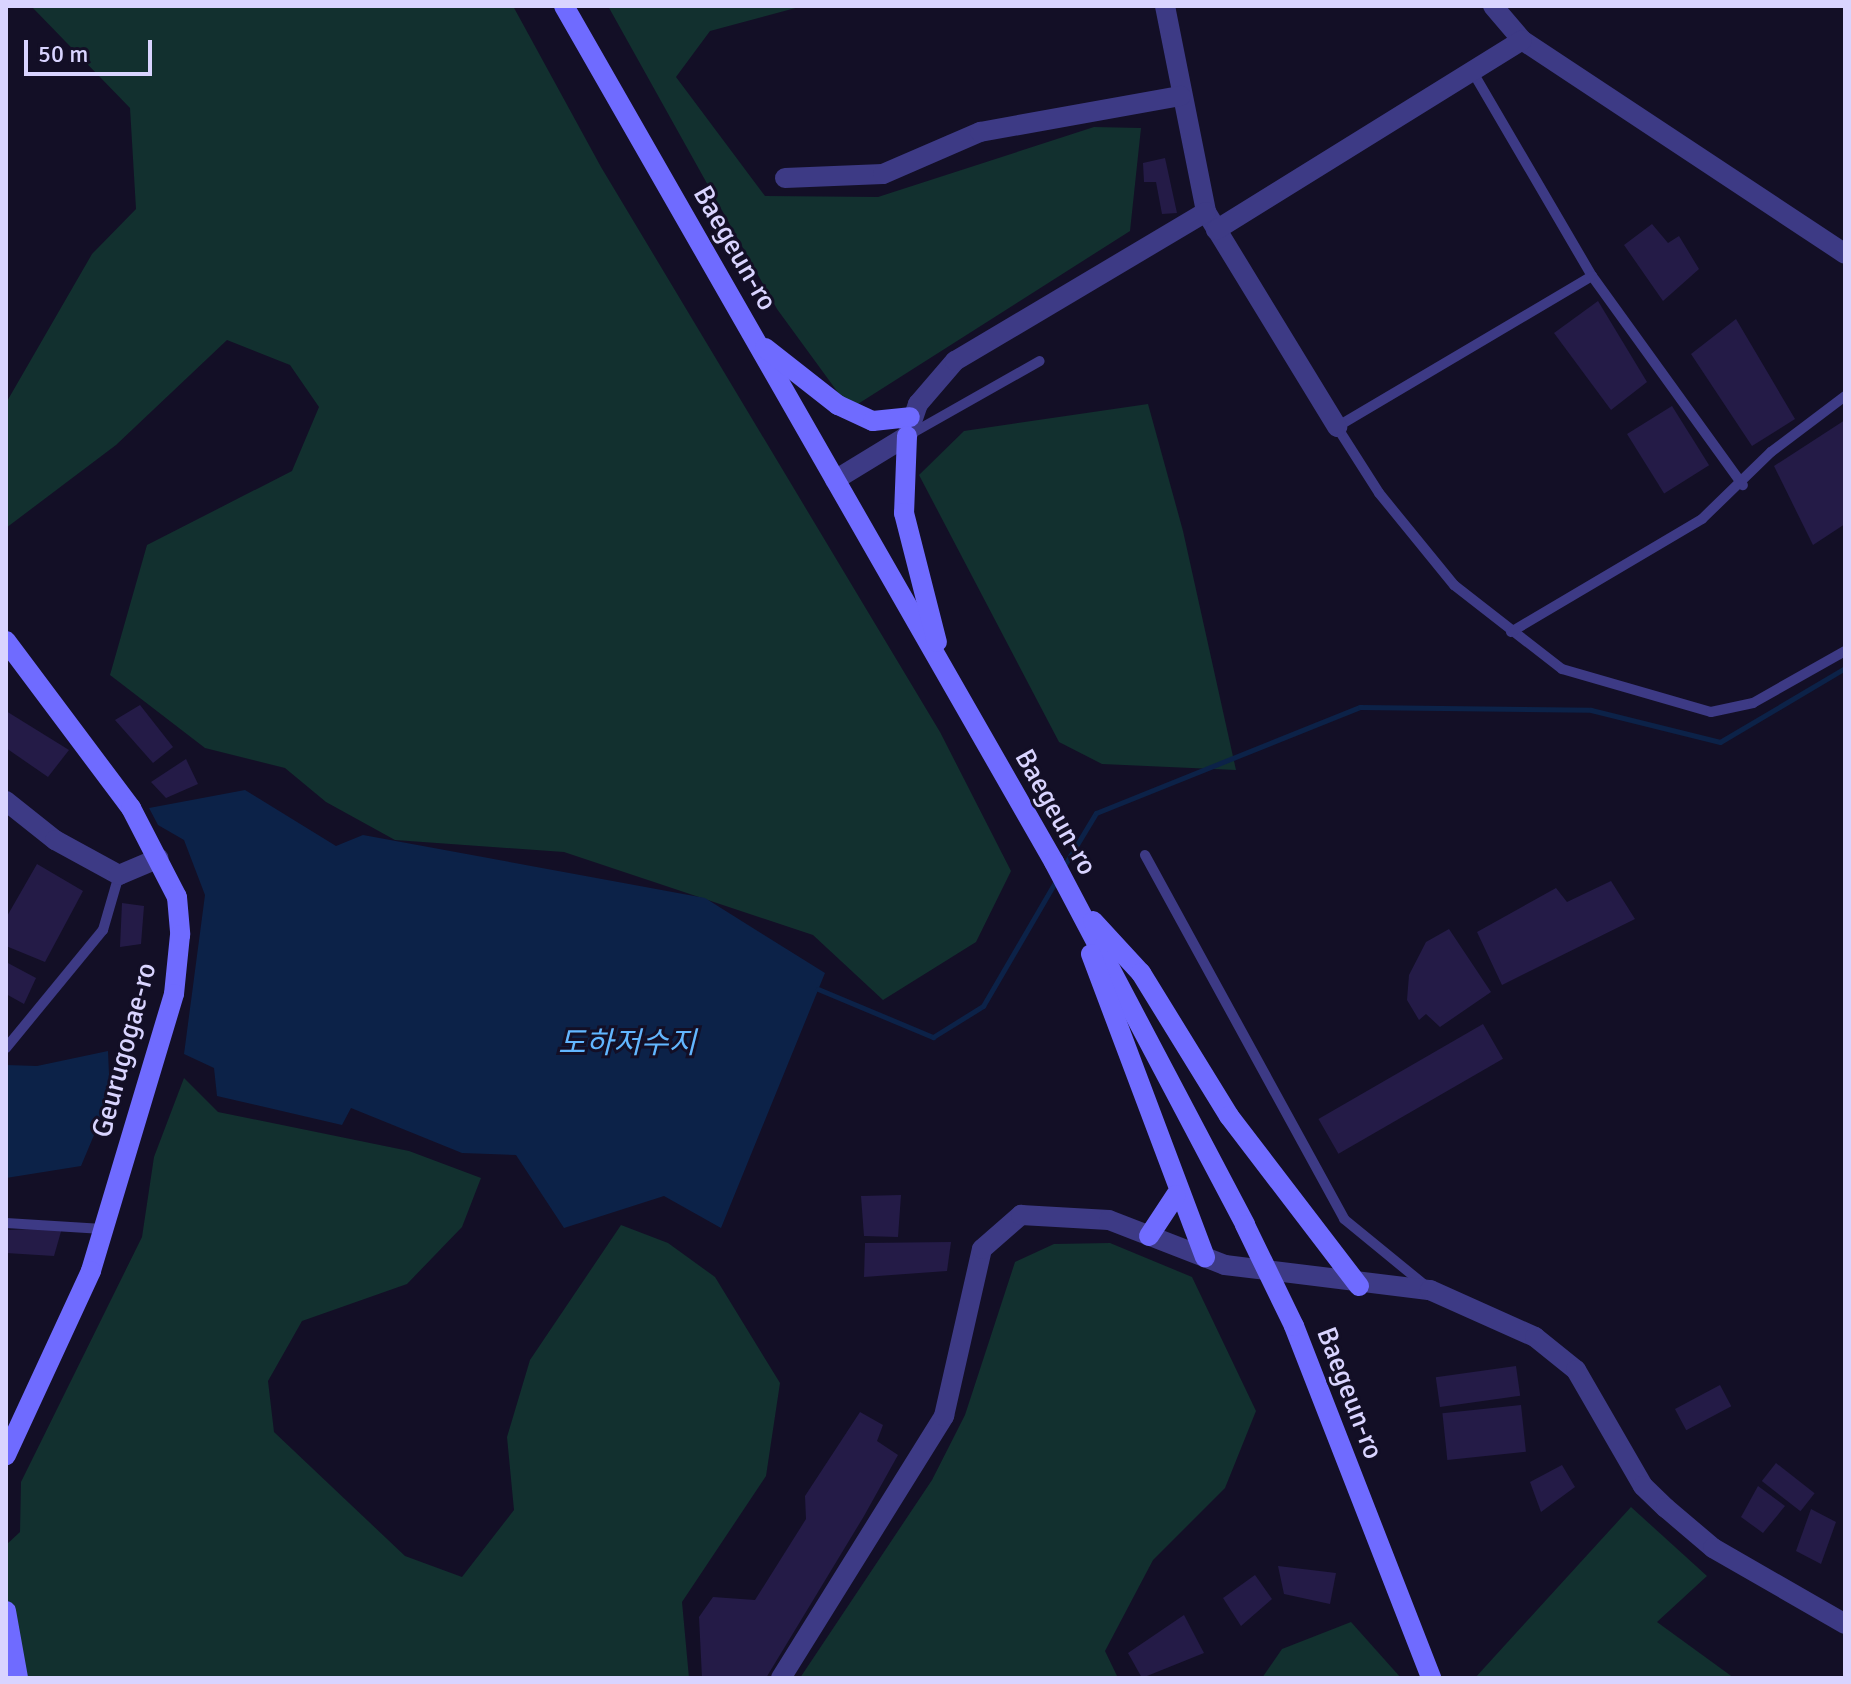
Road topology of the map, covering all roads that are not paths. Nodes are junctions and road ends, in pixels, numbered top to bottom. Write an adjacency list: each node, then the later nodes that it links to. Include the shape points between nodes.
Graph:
1 (564, 6): 11 (main road, Baegeun-ro)
2 (1165, 6): 6 (street)
3 (1493, 6): 4 (street)
4 (1522, 40): 5 (street); 9 (street)
5 (1471, 69): 8 (street); 10 (lane)
6 (1181, 96): 7 (street, via 980,132 883,174); 8 (street)
7 (785, 178)
8 (1211, 221): 14 (street, via 955,361); 15 (street)
9 (1845, 254)
10 (1592, 276): 15 (lane); 17 (lane)
11 (756, 341): 14 (main road, via 838,405 873,421); 16 (main road, Baegeun-ro)
12 (1040, 361): 14 (lane)
13 (1845, 396): 17 (lane, via 1771,452)
14 (909, 427): 16 (street); 21 (main road, via 904,513)
15 (1337, 427): 18 (lane, via 1379,493 1454,585)
16 (835, 480): 21 (main road, Baegeun-ro)
17 (1743, 485): 18 (lane, via 1702,519)
18 (1511, 632): 20 (lane, via 1562,669 1711,712 1753,703)
19 (6, 641): 24 (main road, Geurugogae-ro)
20 (1845, 651)
21 (944, 669): 26 (main road, Baegeun-ro)
22 (6, 801): 25 (street, via 55,840)
23 (1145, 855): 34 (lane, via 1344,1219)
24 (159, 858): 25 (street); 30 (main road, Geurugogae-ro, via 177,897 174,994)
25 (119, 875): 27 (lane, via 103,930)
26 (1070, 894): 28 (main road); 33 (main road, via 1141,973 1229,1116); 40 (main road, Baegeun-ro, bridge, via 1294,1326)
27 (6, 1048)
28 (1176, 1195): 31 (main road); 32 (main road)
29 (6, 1223): 30 (lane)
30 (103, 1229): 35 (main road, Geurugogae-ro)
31 (1149, 1236): 32 (street); 39 (street, via 1109,1220 1021,1215 982,1249 944,1416)
32 (1205, 1257): 33 (street)
33 (1359, 1286): 34 (street)
34 (1430, 1290): 37 (street, via 1535,1337 1576,1370 1643,1486 1666,1508 1713,1548)
35 (6, 1455)
36 (6, 1611): 38 (main road)
37 (1845, 1624)
38 (18, 1678)
39 (781, 1678)
40 (1431, 1678)

